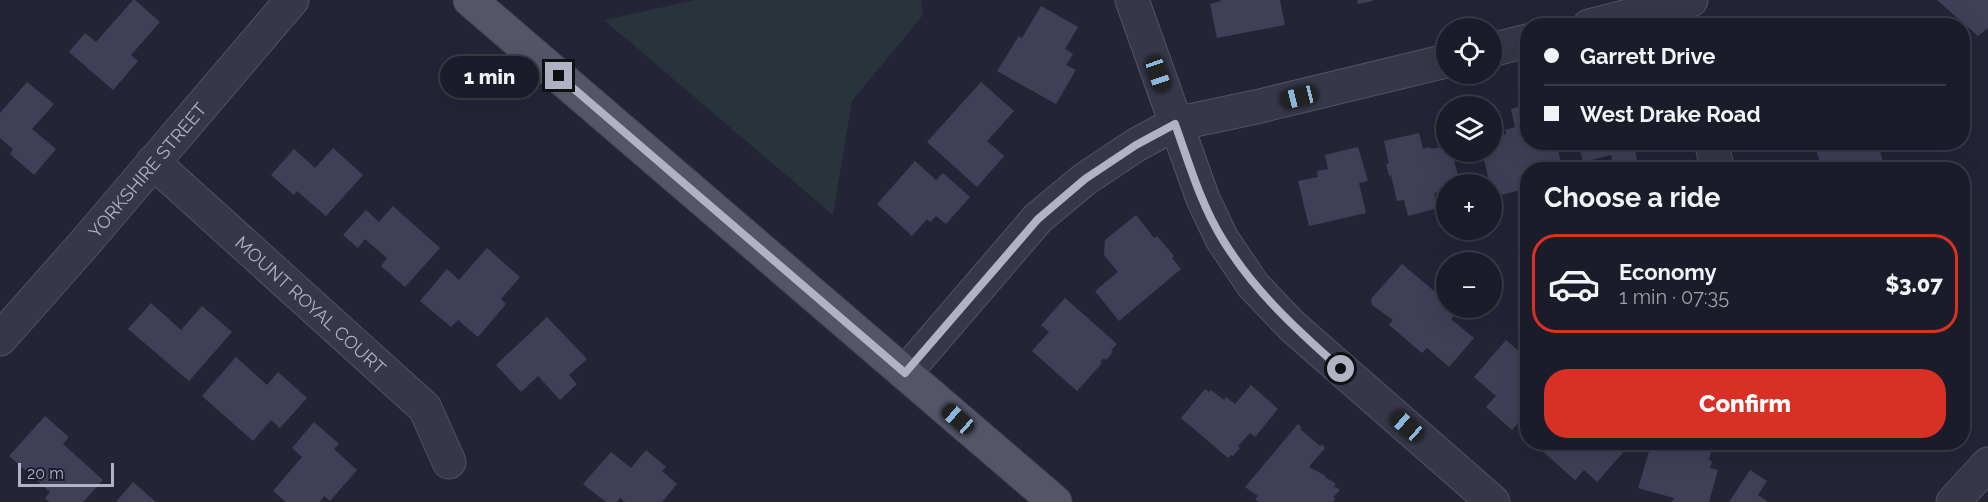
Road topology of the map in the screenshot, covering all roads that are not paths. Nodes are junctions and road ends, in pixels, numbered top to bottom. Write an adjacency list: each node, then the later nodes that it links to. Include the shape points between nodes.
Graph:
1 (292, 0): 10 (street, YORKSHIRE STREET)
2 (470, 0): 12 (main road)
3 (1132, 0): 9 (street)
4 (1683, 10): 5 (street)
5 (1636, 18)
6 (1520, 43): 7 (street)
7 (1502, 47)
8 (1436, 63): 9 (street)
9 (1175, 124): 12 (street, via 1085,179 1038,219); 16 (street, via 1222,239 1253,285 1292,326)
10 (153, 162): 11 (street, YORKSHIRE STREET); 13 (street, MOUNT ROYAL COURT, via 425,408)
11 (0, 339)
12 (905, 373): 15 (main road)
13 (449, 462)
14 (1988, 464): 17 (street)
15 (1055, 502)
16 (1493, 502)
17 (1953, 502)

